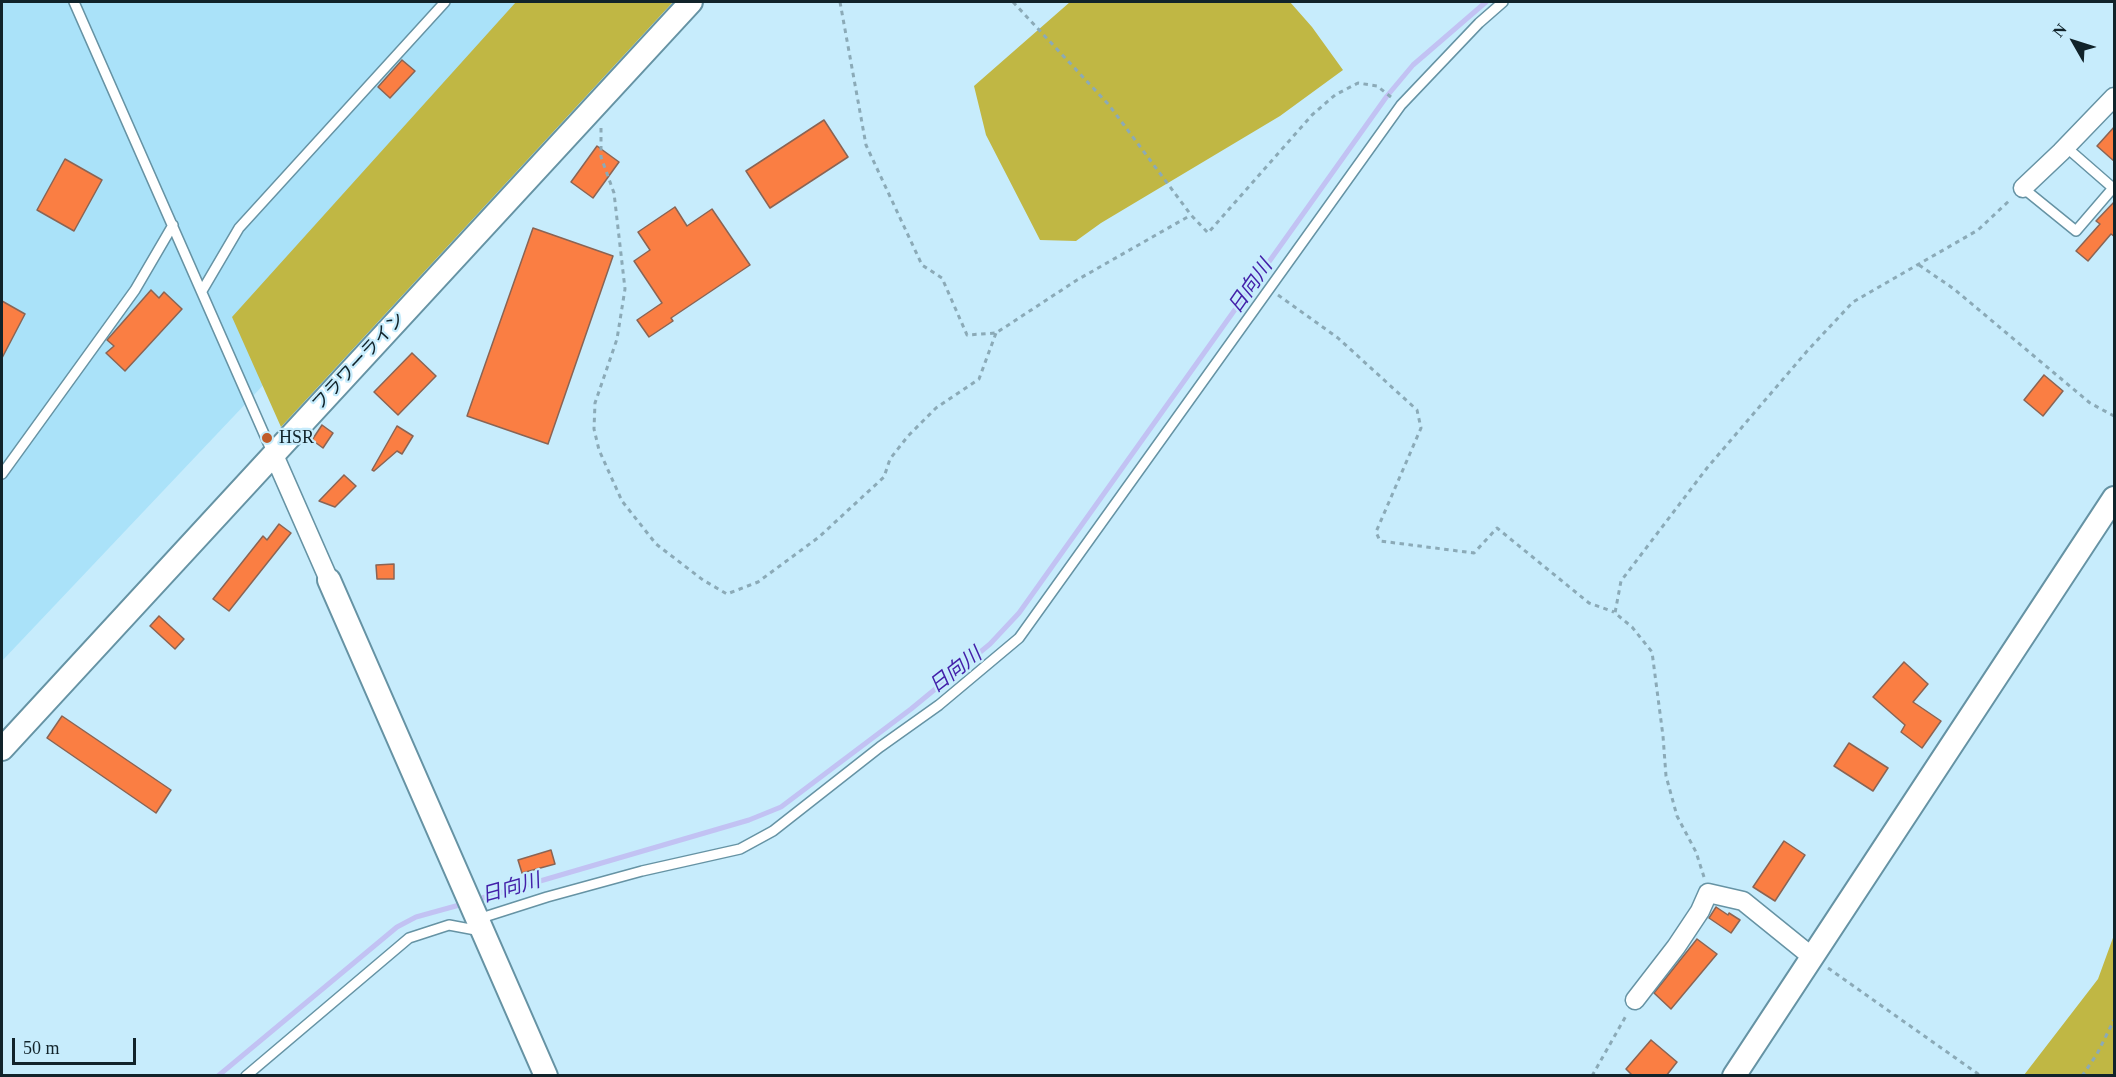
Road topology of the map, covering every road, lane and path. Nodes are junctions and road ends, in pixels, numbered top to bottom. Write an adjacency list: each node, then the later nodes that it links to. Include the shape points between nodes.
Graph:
1 (74, 2): 13 (lane)
2 (445, 2): 16 (lane, via 239,228)
3 (691, 2): 8 (street, フラワーライン)
4 (840, 2): 17 (path, via 870,156 922,265 942,278 967,335)
5 (1013, 2): 12 (path, via 1110,105)
6 (1503, 2): 15 (lane, via 1401,105)
7 (2115, 97): 10 (street)
8 (601, 99): 17 (path, via 601,157 614,193 625,289 617,339 595,403 594,429 599,450 622,501 657,544 727,594 758,582 802,550 884,477 890,459 922,422 979,379); 19 (street, フラワーライン)
9 (1393, 99): 12 (path, via 1377,86 1358,83 1335,95 1312,115 1208,233)
10 (2066, 147): 11 (street); 11 (lane, via 2113,188 2076,231)
11 (2023, 188): 14 (path, via 1978,230)
12 (1191, 215): 17 (path, via 1077,280)
13 (173, 225): 16 (lane); 20 (lane, via 135,290)
14 (1919, 265): 18 (path, via 1954,289 2090,403); 23 (path, via 1853,302 1808,351 1707,468 1621,581)
15 (1269, 289): 23 (path, via 1338,338 1417,410 1421,428 1376,532 1380,541 1474,553 1497,528 1589,603); 26 (lane, via 1018,638 939,705 773,831 740,849 547,897)
16 (202, 291): 19 (lane)
17 (996, 333)
18 (2115, 416)
19 (274, 455): 22 (street); 24 (street, フラワーライン)
20 (2, 474)
21 (2115, 498): 27 (street)
22 (329, 580): 26 (street)
23 (1615, 613): 25 (path, via 1652,652 1666,776 1677,816 1696,852)
24 (2, 748)
25 (1708, 893): 27 (street, via 1743,901); 28 (street, via 1676,947)
26 (481, 925): 30 (lane, via 450,925 410,938); 31 (street)
27 (1811, 956): 33 (street); 34 (path)
28 (1635, 1000): 32 (path)
29 (2115, 1020): 35 (path)
30 (246, 1076)
31 (546, 1076)
32 (1592, 1076)
33 (1734, 1076)
34 (1981, 1076)
35 (2082, 1076)

